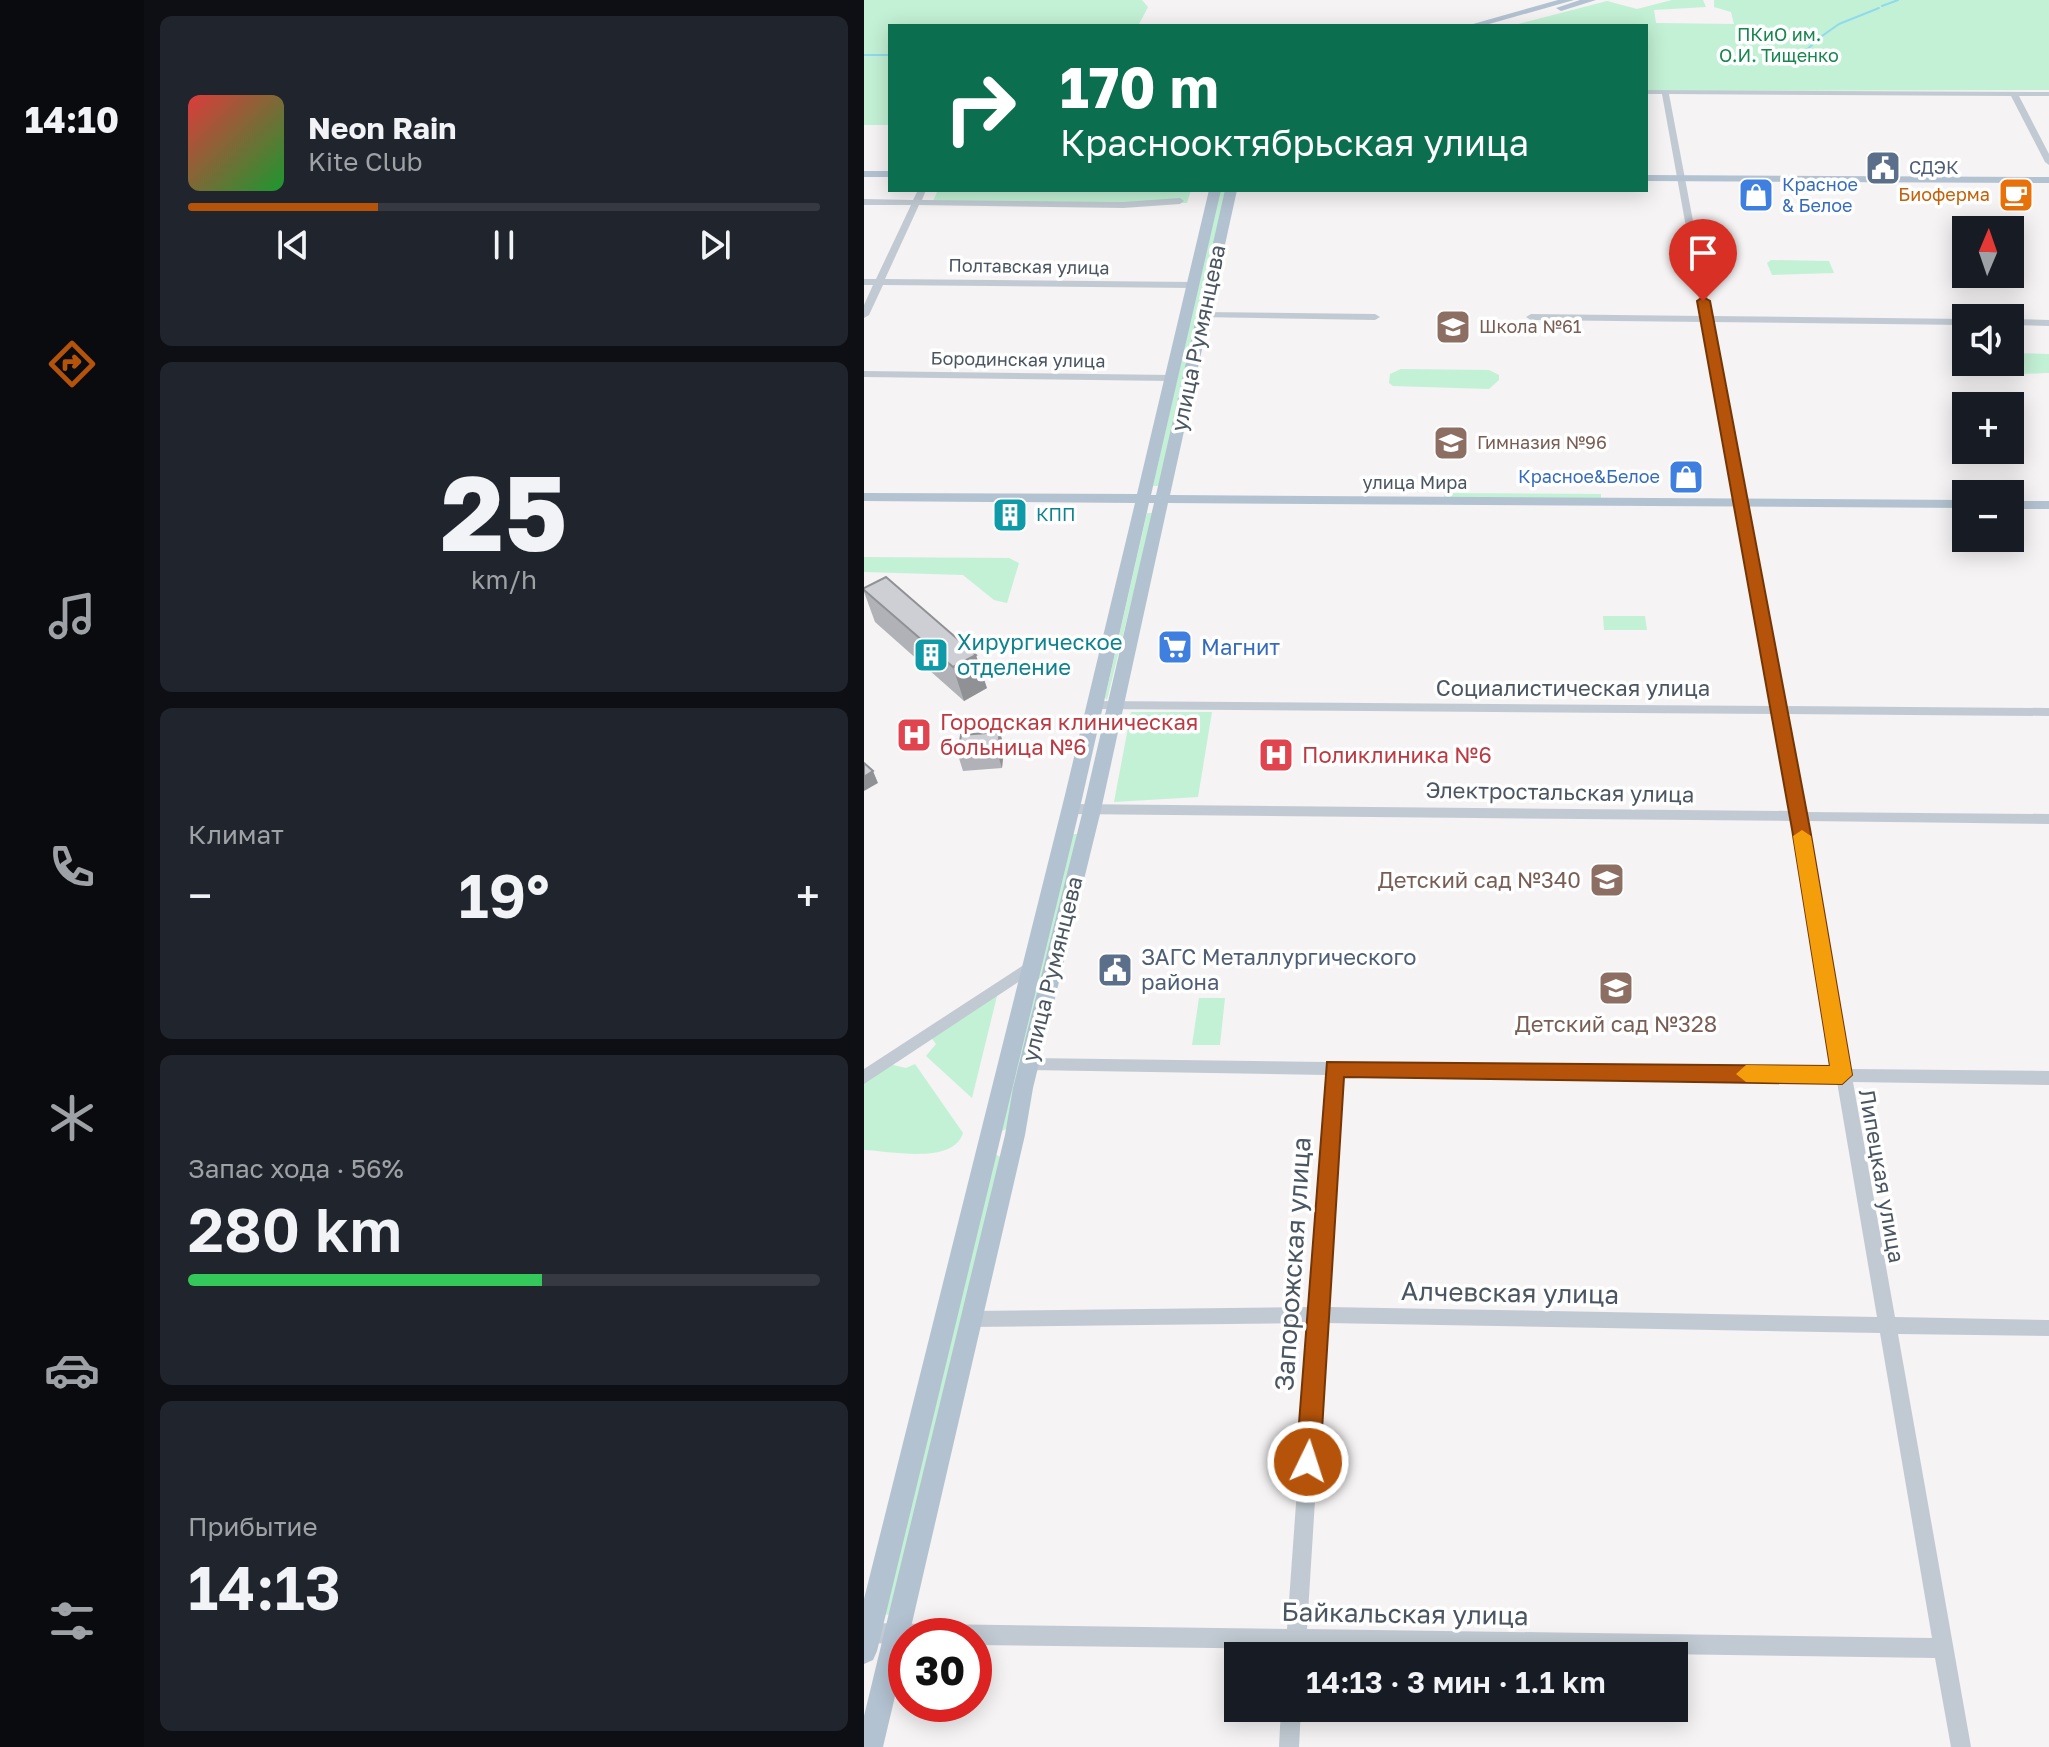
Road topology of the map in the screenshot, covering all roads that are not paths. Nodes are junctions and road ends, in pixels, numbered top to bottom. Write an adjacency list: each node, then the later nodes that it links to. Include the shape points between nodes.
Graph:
1 (1569, 0): 3 (main road)
2 (1591, 0): 4 (main road)
3 (1479, 24)
4 (1501, 24)
5 (1648, 92): 6 (street)
6 (1665, 92): 7 (street); 13 (street, Липецкая улица)
7 (2014, 94): 8 (street); 9 (street)
8 (2049, 94)
9 (2049, 162)
10 (864, 174): 11 (main road)
11 (888, 174)
12 (1648, 178): 13 (main road)
13 (1681, 178): 14 (main road); 28 (street, Липецкая улица)
14 (2049, 180)
15 (921, 192): 20 (street)
16 (1215, 192): 23 (main road, улица Румянцева)
17 (1231, 192): 25 (main road, улица Румянцева)
18 (1180, 201): 20 (street)
19 (864, 202): 20 (street)
20 (916, 203): 22 (street)
21 (864, 282): 22 (street, Полтавская улица)
22 (882, 282): 23 (street, Полтавская улица); 24 (street)
23 (1193, 285): 33 (main road, улица Румянцева)
24 (864, 315)
25 (1203, 315): 26 (street); 35 (main road, улица Румянцева)
26 (1375, 317)
27 (1531, 317): 28 (street)
28 (1707, 320): 29 (street); 36 (street, Липецкая улица)
29 (1952, 322)
30 (2024, 322): 31 (street)
31 (2049, 323)
32 (864, 374): 33 (street, Бородинская улица)
33 (1171, 378): 35 (main road, улица Румянцева)
34 (864, 497): 35 (main road, улица Мира)
35 (1154, 499): 36 (main road, улица Мира); 40 (main road, улица Румянцева)
36 (1742, 503): 37 (main road, улица Мира); 41 (street, Липецкая улица)
37 (1952, 504)
38 (2024, 505): 39 (main road)
39 (2049, 505)
40 (1106, 705): 41 (street, Социалистическая улица); 43 (main road, улица Румянцева); 44 (main road, улица Румянцева)
41 (1779, 710): 42 (street, Социалистическая улица); 45 (street, Липецкая улица)
42 (2049, 712)
43 (1071, 809): 44 (street, Электростальская улица); 47 (main road, улица Румянцева)
44 (1092, 810): 45 (street, Электростальская улица); 48 (main road, улица Румянцева)
45 (1799, 818): 46 (street, Электростальская улица); 50 (street, Липецкая улица)
46 (2049, 819)
47 (1033, 965): 51 (street); 53 (main road, улица Румянцева)
48 (1029, 1064): 49 (street); 54 (main road, улица Румянцева)
49 (1335, 1068): 50 (street); 55 (street, Запорожская улица)
50 (1842, 1075): 52 (street); 57 (street, Липецкая улица)
51 (864, 1077)
52 (2049, 1078)
53 (990, 1141): 54 (main road); 62 (main road, улица Румянцева)
54 (1013, 1143): 56 (main road, улица Румянцева)
55 (1318, 1315): 56 (street, Алчевская улица); 57 (street, Алчевская улица); 63 (street, Запорожская улица)
56 (970, 1319): 59 (main road, улица Румянцева)
57 (1886, 1325): 58 (street, Алчевская улица); 66 (street, Липецкая улица)
58 (2049, 1328)
59 (903, 1618)
60 (888, 1636): 62 (street, Байкальская улица)
61 (992, 1637): 64 (street, Байкальская улица)
62 (865, 1639)
63 (1296, 1642)
64 (1224, 1645)
65 (1688, 1648): 66 (street, Байкальская улица)
66 (1945, 1648): 71 (street, Липецкая улица)
67 (888, 1677): 69 (main road, улица Румянцева)
68 (1290, 1722): 70 (street)
69 (870, 1747)
70 (1289, 1747)
71 (1961, 1747)

